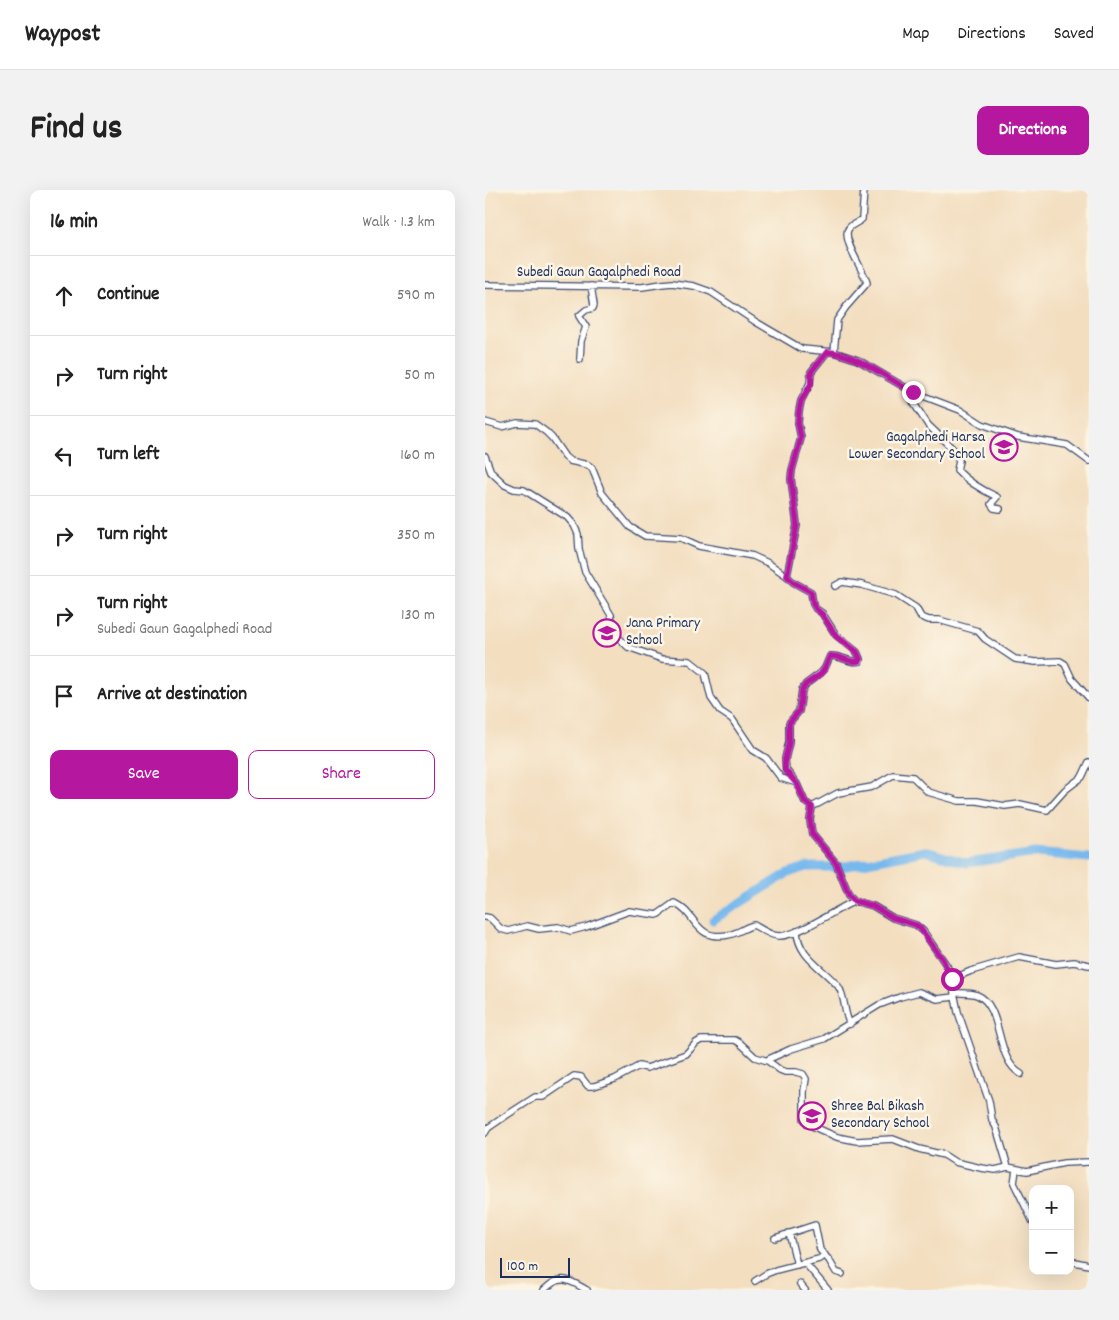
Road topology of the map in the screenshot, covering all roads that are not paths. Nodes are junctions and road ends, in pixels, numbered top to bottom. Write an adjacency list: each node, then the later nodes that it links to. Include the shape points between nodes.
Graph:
1 (864, 190): 5 (street, via 862,219 847,232 853,255 867,283 837,320)
2 (485, 285): 3 (street, Subedi Gaun Gagalphedi Road)
3 (591, 286): 4 (street, Subedi Gaun Gagalphedi Road, via 694,286 711,292 802,349); 6 (street, via 595,306 579,316 586,327)
4 (827, 352): 5 (street, Subedi Gaun Gagalphedi Road); 12 (street, via 811,372 811,384 799,411 801,438 791,479 797,525)
5 (834, 352): 7 (street, Subedi Gaun Gagalphedi Road, via 858,360)
6 (580, 359)
7 (913, 392): 10 (street, Subedi Gaun Gagalphedi Road, via 1018,437 1067,445); 11 (street, via 913,402 928,425 956,452 957,470 997,497 991,504)
8 (485, 422): 12 (street, via 502,427 517,422 535,424 552,438 570,461 592,468 602,494 630,527 645,536 681,538 699,546 753,556)
9 (485, 456): 16 (street, via 491,472 505,485 524,490 574,525 585,572 611,615 615,634 628,647 662,658 690,661 705,673 711,698 720,711 732,719 753,750 766,758 781,778)
10 (1089, 461)
11 (1000, 508)
12 (787, 576): 16 (street, via 811,592 816,609 836,636 857,652 860,659 854,662 830,656 821,674 802,690 799,711 789,723 785,759 785,770)
13 (835, 586): 14 (street, via 842,582 896,595 916,608 921,617 978,632 1015,659 1060,661)
14 (1089, 698)
15 (1089, 762): 17 (street, via 1082,778 1065,790 1047,810 1021,804 1005,806 959,801 928,792 913,777 893,775 872,787 838,793)
16 (793, 782): 17 (street, via 805,802)
17 (812, 807): 18 (street, via 812,834 836,863 849,895)
18 (855, 901): 20 (street); 22 (street, via 920,928)
19 (485, 917): 20 (street, via 508,931 527,926 571,930 629,911 657,915 674,902 703,932 714,937 754,925 781,936)
20 (797, 931): 24 (street, via 805,955 838,987)
21 (1089, 965): 22 (street, via 1074,962 1056,964 1019,957 971,970)
22 (952, 979): 23 (street)
23 (954, 995): 24 (street, via 937,999 919,992 900,997 879,1005); 26 (street, via 977,995 989,1005 1004,1050); 29 (street)
24 (850, 1024): 25 (street, via 824,1039 791,1049)
25 (768, 1062): 27 (street, via 755,1057 735,1040 701,1040 686,1054 647,1068 639,1066 594,1086 587,1086 581,1077 574,1076 543,1097 535,1098 507,1115); 29 (street, via 782,1072 803,1074 806,1080 804,1119 837,1137 857,1141 893,1139 944,1155 955,1162 995,1170)
26 (1021, 1074)
27 (485, 1133)
28 (1089, 1162): 30 (street)
29 (1008, 1167): 30 (street)
30 (1016, 1170): 31 (street, via 1014,1183)
31 (1029, 1214)
32 (789, 1233): 33 (street); 34 (street, via 815,1225 818,1245); 37 (street)
33 (775, 1238)
34 (825, 1255): 36 (street); 39 (street, via 836,1272)
35 (1074, 1262): 38 (street)
36 (805, 1263): 37 (street); 45 (street)
37 (797, 1265): 40 (street, via 766,1274)
38 (1089, 1265)
39 (842, 1274)
40 (755, 1281)
41 (801, 1284): 44 (street)
42 (543, 1290): 43 (street, via 555,1280)
43 (587, 1290)
44 (805, 1290)
45 (828, 1290)

